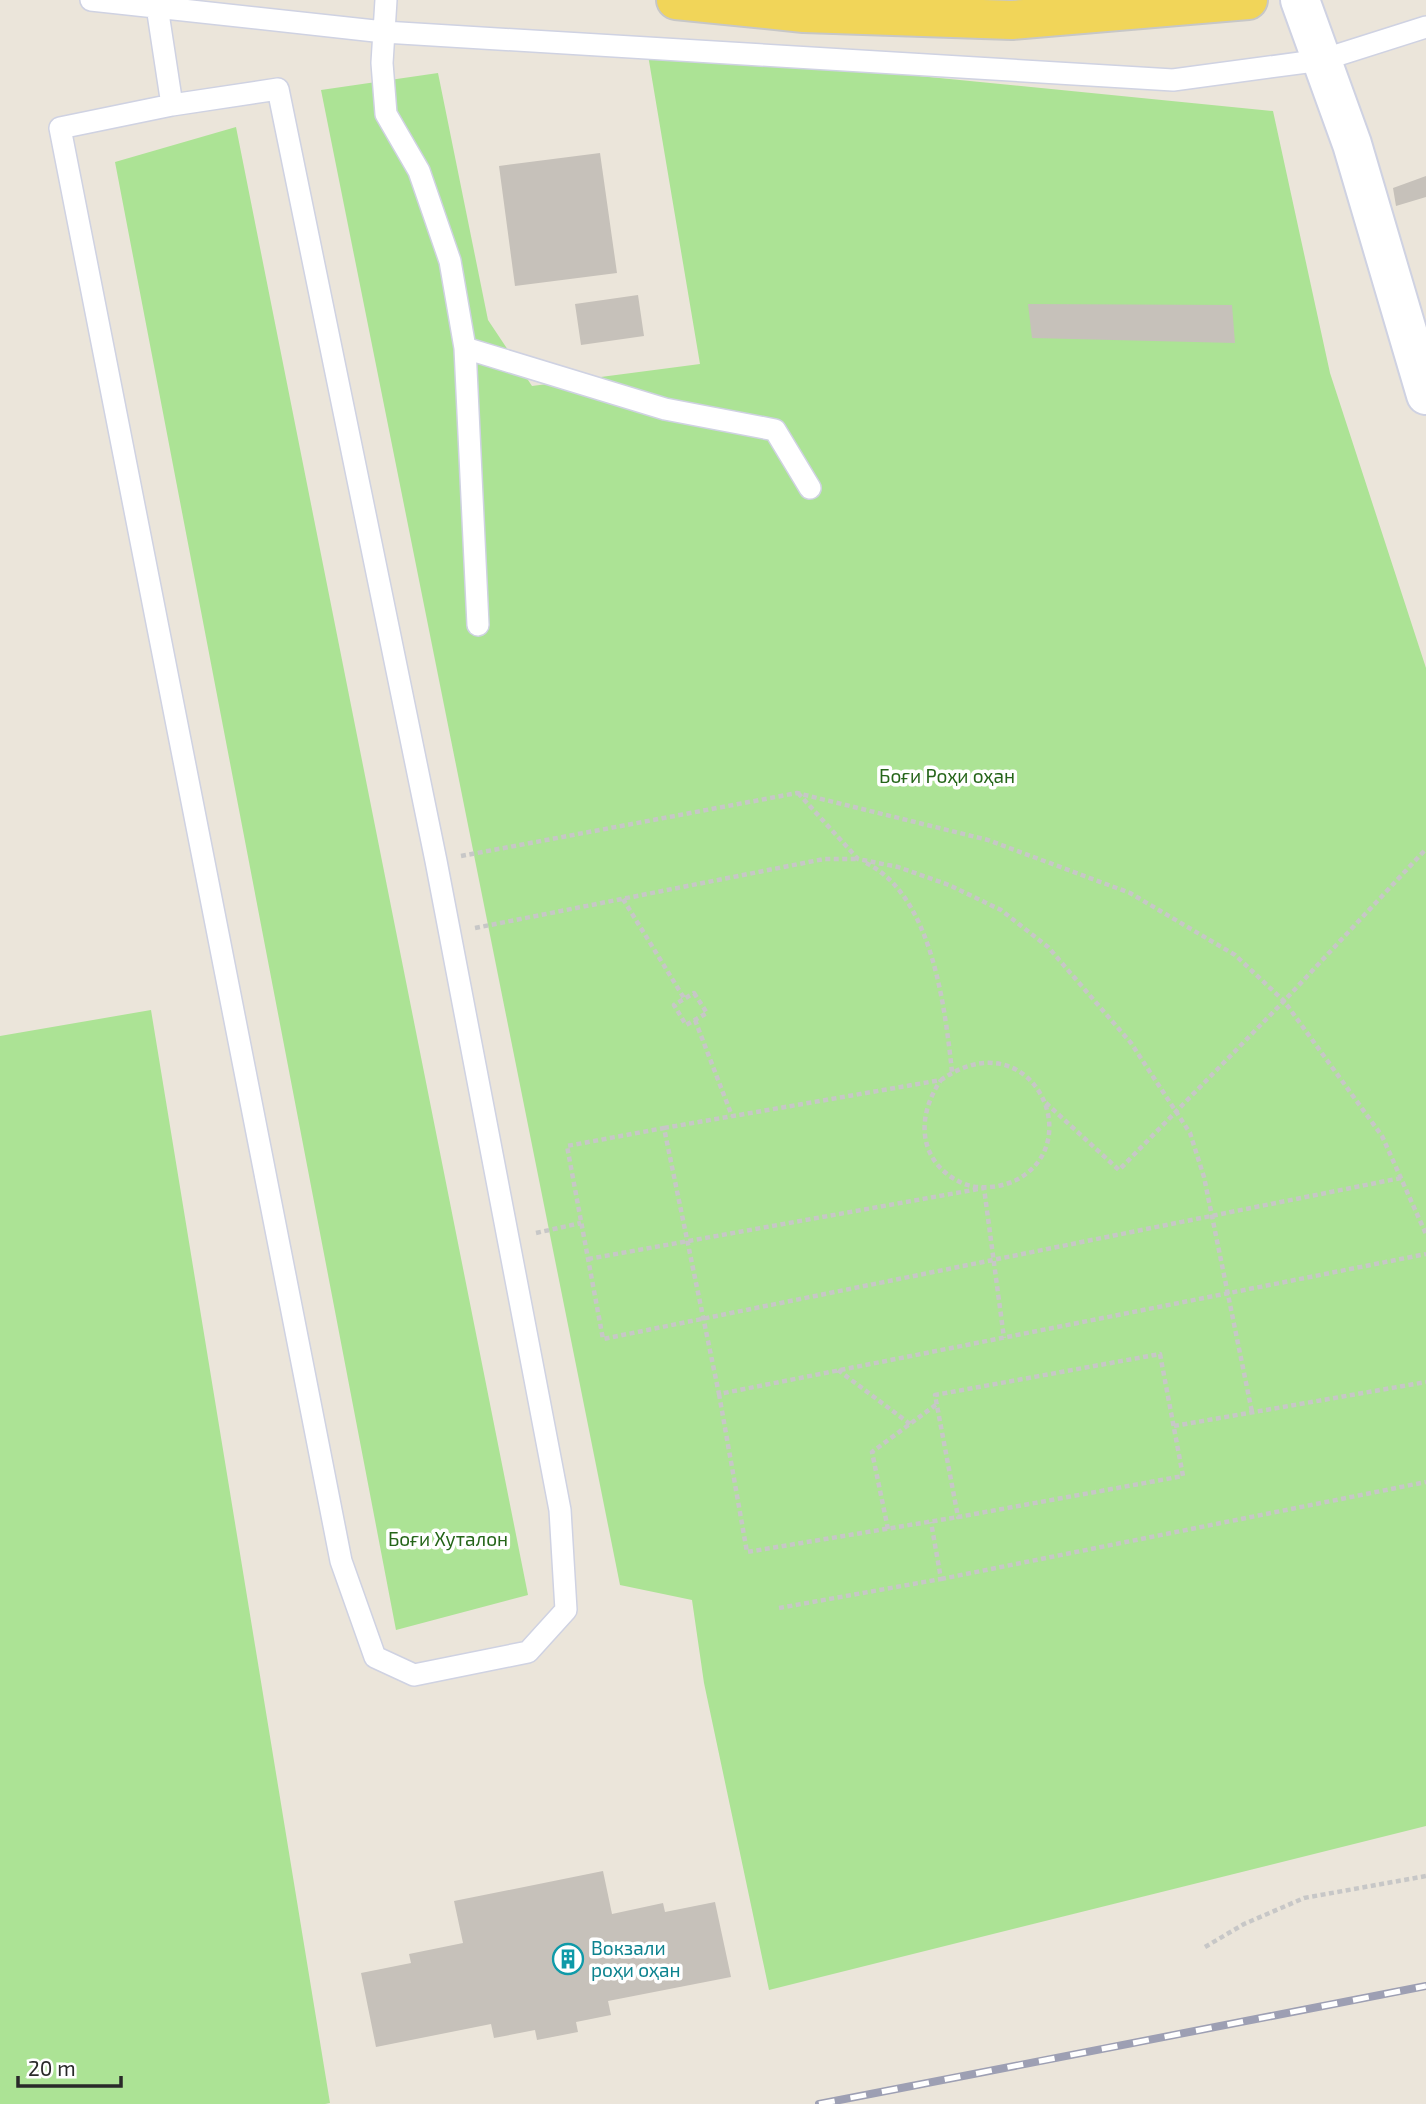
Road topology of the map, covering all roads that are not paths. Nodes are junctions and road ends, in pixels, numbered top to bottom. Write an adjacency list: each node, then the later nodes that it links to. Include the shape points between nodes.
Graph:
1 (91, 0): 6 (lane)
2 (386, 0): 8 (lane)
3 (676, 0): 4 (main road, via 804,13 1012,20)
4 (1248, 0)
5 (1300, 0): 9 (street)
6 (157, 4): 8 (lane); 10 (lane)
7 (1426, 27): 9 (lane)
8 (384, 32): 9 (lane, via 1172,80); 11 (lane, via 386,114 419,171 450,261)
9 (1322, 60): 12 (street, via 1352,144)
10 (172, 105): 10 (lane, via 278,89 436,861 560,1510 566,1609 528,1652 414,1675 375,1657 341,1560 60,128)
11 (466, 348): 13 (lane, via 665,409 775,430); 14 (lane)
12 (1426, 395)
13 (810, 488)
14 (478, 625)

